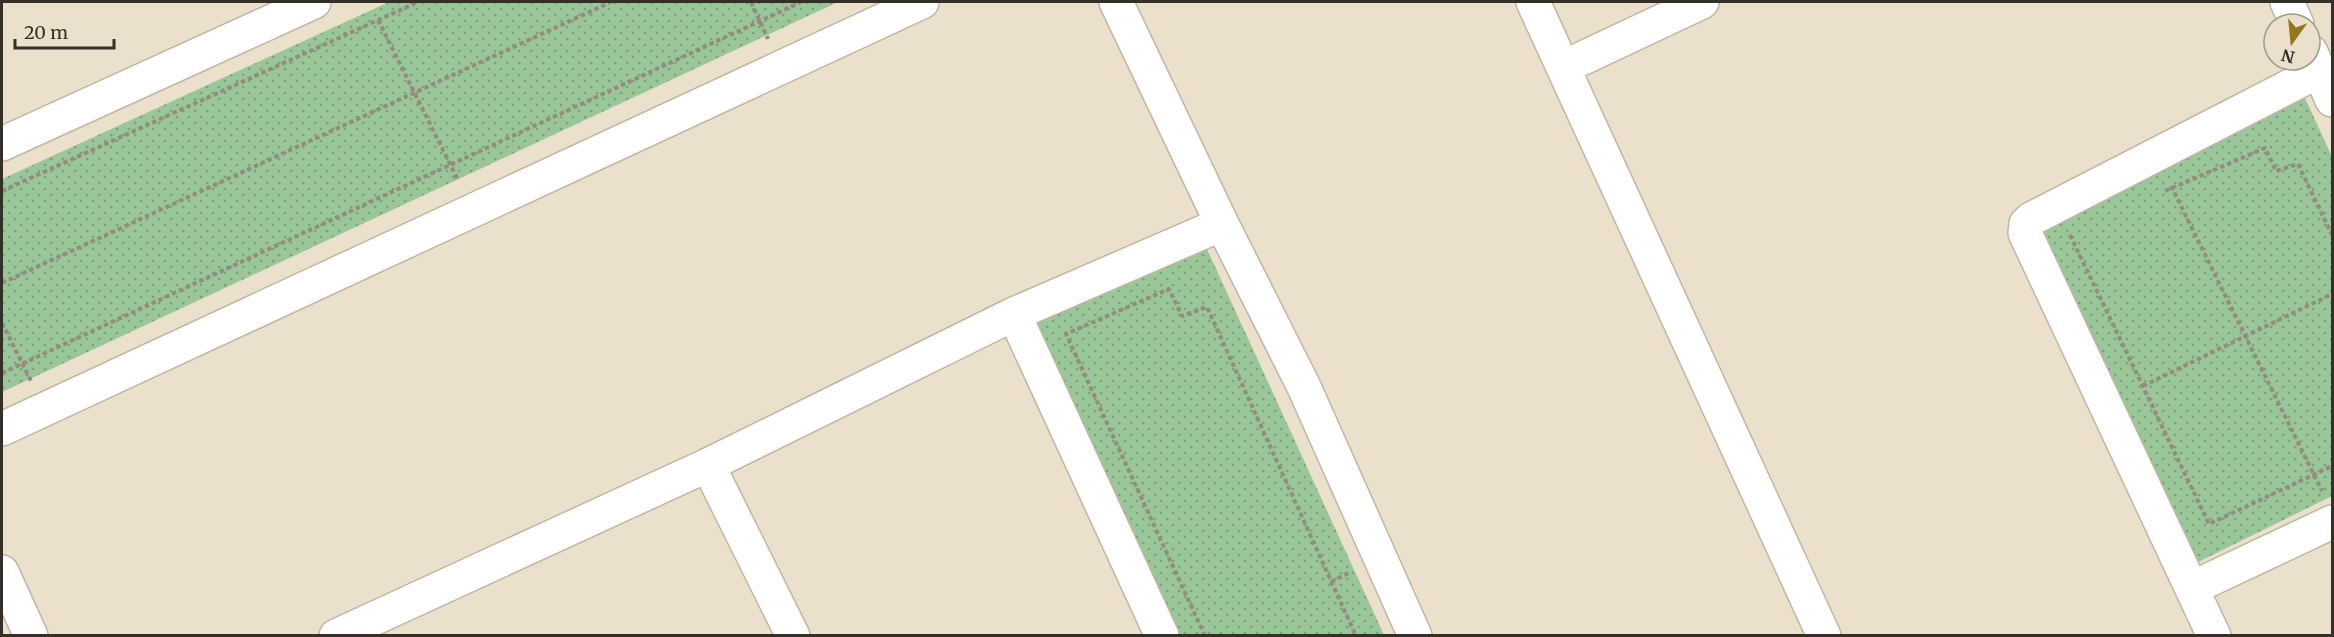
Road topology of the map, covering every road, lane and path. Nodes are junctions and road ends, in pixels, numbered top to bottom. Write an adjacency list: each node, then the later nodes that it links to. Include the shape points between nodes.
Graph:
1 (314, 2): 16 (street)
2 (418, 2): 10 (path)
3 (611, 2): 15 (path)
4 (751, 2): 11 (path)
5 (801, 2): 11 (path)
6 (922, 2): 12 (street)
7 (1116, 2): 23 (street)
8 (1533, 2): 13 (street)
9 (1702, 2): 13 (street)
10 (378, 20): 15 (path); 20 (path)
11 (760, 21): 12 (path); 18 (path)
12 (781, 67): 22 (street)
13 (1564, 67): 49 (street)
14 (2321, 74): 17 (street)
15 (414, 92): 18 (path); 26 (path)
16 (2, 144)
17 (2156, 156): 19 (path); 41 (street, via 2031,219 2025,233)
18 (450, 165): 22 (path); 31 (path)
19 (2172, 188): 21 (path); 25 (path, via 2265,148 2276,171 2298,164); 30 (path)
20 (2, 191)
21 (2162, 192)
22 (472, 211): 34 (street)
23 (1222, 224): 28 (street); 48 (street, via 1304,387)
24 (2068, 231): 33 (path)
25 (2332, 235)
26 (2, 283)
27 (2332, 294): 30 (path)
28 (1014, 314): 36 (street); 45 (street)
29 (2, 323): 31 (path)
30 (2246, 336): 33 (path); 38 (path)
31 (22, 364): 32 (path); 34 (path)
32 (2, 373)
33 (2143, 386): 38 (path, via 2209,524)
34 (45, 409): 35 (street)
35 (2, 429)
36 (708, 465): 43 (street); 44 (street)
37 (2332, 466): 38 (path)
38 (2314, 474)
39 (2332, 522): 41 (street)
40 (2, 572): 42 (street)
41 (2192, 588): 50 (street)
42 (31, 636)
43 (336, 636)
44 (794, 636)
45 (1162, 636)
46 (1205, 636): 47 (path, via 1066,334 1169,289 1182,316 1207,307)
47 (1356, 636)
48 (1415, 636)
49 (1824, 636)
50 (2214, 636)

